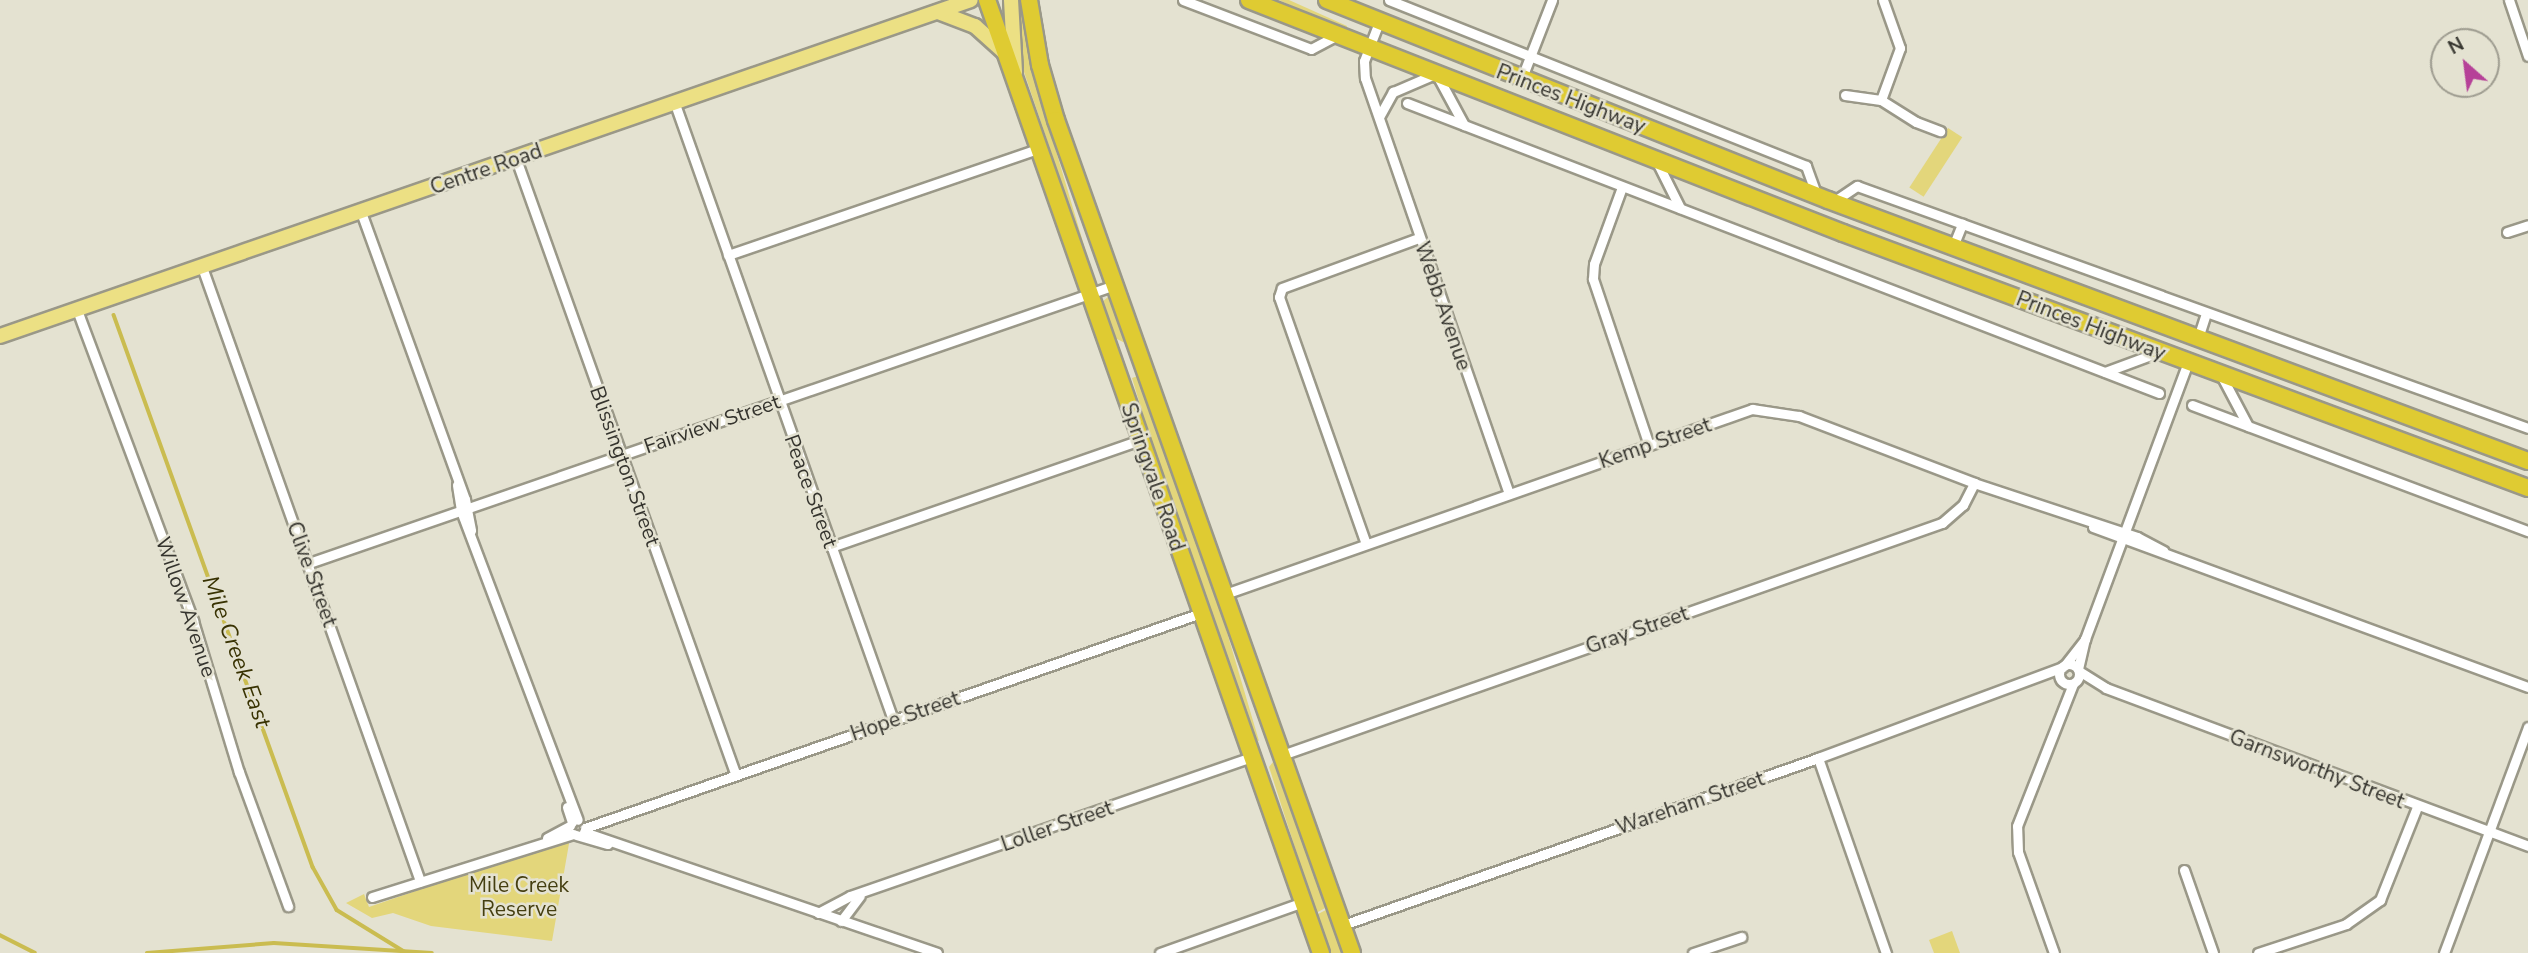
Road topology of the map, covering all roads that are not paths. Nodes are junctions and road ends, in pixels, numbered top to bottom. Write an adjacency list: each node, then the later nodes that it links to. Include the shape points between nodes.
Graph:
1 (971, 0): 12 (main road, Centre Road)
2 (988, 0): 16 (highway, Springvale Road)
3 (1011, 0): 21 (main road)
4 (1029, 0): 44 (highway, Springvale Road, via 1046,90)
5 (1183, 0): 14 (street, via 1311,50)
6 (1249, 0): 14 (highway, Princes Highway)
7 (1327, 0): 13 (highway, Princes Highway)
8 (1389, 0): 17 (street, Princes Highway)
9 (1552, 0): 17 (street)
10 (1883, 0): 23 (street, via 1900,48)
11 (2509, 0): 18 (street)
12 (938, 12): 16 (main road, via 975,26); 25 (main road, Centre Road)
13 (1378, 22): 15 (street, Webb Avenue); 20 (highway, Princes Highway)
14 (1337, 35): 15 (highway, Princes Highway)
15 (1368, 48): 19 (highway, Princes Highway); 26 (street, Webb Avenue, via 1364,72)
16 (1005, 53): 21 (highway, Springvale Road)
17 (1531, 55): 20 (street); 33 (street, Princes Highway, via 1806,166)
18 (2528, 56)
19 (1436, 75): 26 (street, via 1392,92); 27 (street); 31 (highway, Princes Highway)
20 (1521, 80): 33 (highway, Princes Highway)
21 (1016, 89): 29 (highway, Springvale Road)
22 (1845, 95): 23 (street)
23 (1881, 100): 28 (street)
24 (1407, 103): 27 (street, Princes Highway)
25 (674, 104): 30 (main road, Centre Road); 42 (street, Peace Street)
26 (1379, 117): 40 (street, Webb Avenue)
27 (1465, 126): 32 (street, Princes Highway)
28 (1940, 131)
29 (1038, 149): 42 (street); 45 (highway, Springvale Road)
30 (516, 159): 36 (main road, Centre Road); 61 (street, Blissington Street)
31 (1656, 160): 35 (street, Princes Highway); 50 (highway, Princes Highway)
32 (1622, 187): 35 (street, Princes Highway); 60 (street, via 1594,264 1593,279)
33 (1816, 194): 34 (highway, Princes Highway)
34 (1833, 202): 37 (street, via 1857,186); 41 (highway, Princes Highway)
35 (1680, 208): 52 (street, Princes Highway)
36 (361, 212): 43 (main road, Centre Road); 66 (street)
37 (1962, 224): 41 (street); 47 (street)
38 (2528, 225): 39 (street)
39 (2507, 232)
40 (1419, 238): 65 (street, Webb Avenue); 69 (street, via 1282,288 1279,297)
41 (1954, 244): 49 (highway, Princes Highway)
42 (728, 255): 55 (street, Peace Street)
43 (202, 267): 46 (main road, Centre Road); 71 (street, Clive Street)
44 (1115, 285): 45 (street, Fairview Street); 72 (highway, Springvale Road)
45 (1088, 294): 55 (street, Fairview Street); 59 (highway, Springvale Road)
46 (77, 310): 48 (main road, Centre Road); 98 (street, Willow Avenue, via 193,621 239,772)
47 (2206, 314): 49 (street); 58 (street)
48 (0, 336)
49 (2198, 338): 51 (highway); 62 (highway, Princes Highway)
50 (2160, 351): 51 (highway, Princes Highway); 52 (street)
51 (2189, 362): 53 (highway, Princes Highway); 68 (street)
52 (2105, 372): 54 (street, Princes Highway)
53 (2220, 374): 57 (street); 64 (highway, Princes Highway)
54 (2159, 393)
55 (779, 401): 61 (street, Fairview Street); 70 (street, Peace Street)
56 (2192, 405): 57 (street)
57 (2248, 426): 67 (street)
58 (2528, 428)
59 (1140, 440): 70 (street); 73 (highway, Springvale Road)
60 (1649, 445): 63 (street, Kemp Street, via 1752,409 1770,409); 65 (street, Kemp Street)
61 (622, 455): 66 (street, Fairview Street); 88 (street, Blissington Street)
62 (2523, 456)
63 (1974, 483): 68 (street, Kemp Street); 85 (street, Gray Street, via 1963,505 1942,523)
64 (2528, 488)
65 (1509, 494): 69 (street, Kemp Street)
66 (465, 510): 71 (street, Fairview Street); 90 (street)
67 (2527, 529)
68 (2124, 536): 74 (street); 80 (street, Kemp Street)
69 (1366, 544): 72 (street, Kemp Street)
70 (831, 547): 83 (street, Peace Street)
71 (309, 563): 94 (street, Clive Street)
72 (1224, 594): 85 (highway, Springvale Road)
73 (1201, 613): 83 (street, Hope Street); 86 (highway, Springvale Road)
74 (2085, 639): 75 (street); 76 (street)
75 (2064, 666): 76 (street, Garnsworthy Street); 77 (street, Wareham Street); 78 (street)
76 (2078, 670): 79 (street); 81 (street, Garnsworthy Street)
77 (2037, 680): 78 (street, Wareham Street); 87 (street, Wareham Street)
78 (2062, 681): 79 (street, Wareham Street); 82 (street)
79 (2073, 683): 81 (street, Garnsworthy Street); 82 (street)
80 (2528, 687)
81 (2106, 688): 89 (street, Garnsworthy Street)
82 (2061, 704): 109 (street, via 2017,830 2018,852)
83 (893, 720): 88 (street, Hope Street)
84 (2528, 727): 91 (street)
85 (1282, 755): 86 (highway); 101 (highway, Springvale Road)
86 (1252, 757): 95 (street, Loller Street); 97 (highway, Springvale Road)
87 (1818, 758): 101 (street, Wareham Street); 108 (street)
88 (735, 774): 90 (street, Hope Street)
89 (2417, 807): 91 (street, Garnsworthy Street); 111 (street, via 2388,884 2372,907 2346,924)
90 (578, 827): 94 (street, Hope Street); 99 (street, via 609,844)
91 (2489, 832): 92 (street, Garnsworthy Street); 112 (street)
92 (2528, 846)
93 (2184, 870): 110 (street)
94 (421, 881): 96 (street, Hope Street)
95 (862, 895): 99 (street, Loller Street, via 832,903); 100 (street, via 849,905)
96 (372, 897)
97 (1303, 902): 104 (street); 105 (highway, Springvale Road)
98 (288, 906)
99 (818, 914): 100 (street)
100 (841, 921): 103 (street)
101 (1343, 925): 106 (highway, Springvale Road)
102 (1741, 937): 107 (street)
103 (937, 953)
104 (1160, 953)
105 (1321, 953)
106 (1352, 953)
107 (1693, 953)
108 (1886, 953)
109 (2054, 953)
110 (2213, 953)
111 (2258, 953)
112 (2444, 953)

